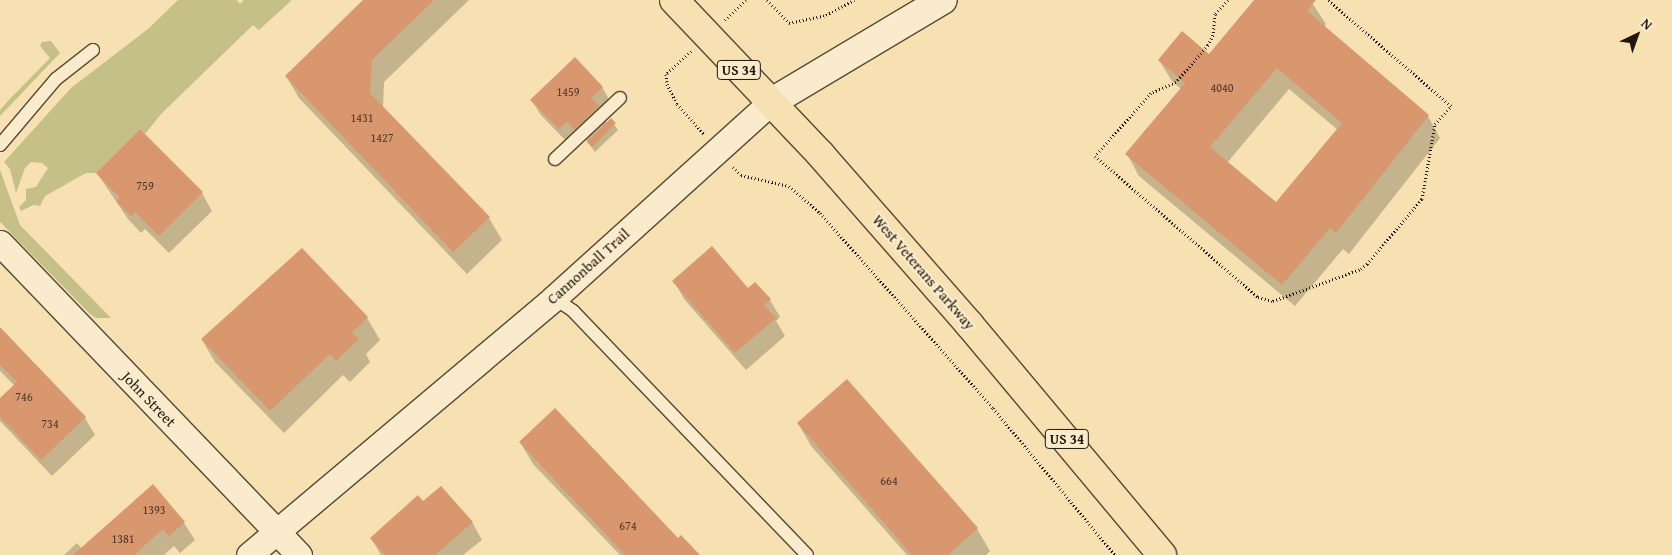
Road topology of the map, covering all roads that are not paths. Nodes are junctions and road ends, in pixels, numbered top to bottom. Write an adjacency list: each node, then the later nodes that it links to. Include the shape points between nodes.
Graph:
1 (674, 0): 5 (main road, West Veterans Parkway / US 34)
2 (943, 0): 5 (main road, Cannonball Trail)
3 (93, 50): 6 (lane, via 56,79)
4 (620, 98): 7 (lane)
5 (770, 103): 9 (street, Cannonball Trail); 14 (main road, West Veterans Parkway / US 34, via 821,155 970,324)
6 (0, 145)
7 (555, 159)
8 (0, 243): 10 (street, John Street)
9 (554, 298): 10 (street, Cannonball Trail); 13 (lane, via 573,311)
10 (277, 531): 11 (street, Cannonball Trail); 12 (street, John Street)
11 (249, 555)
12 (299, 555)
13 (807, 555)
14 (1162, 555)

